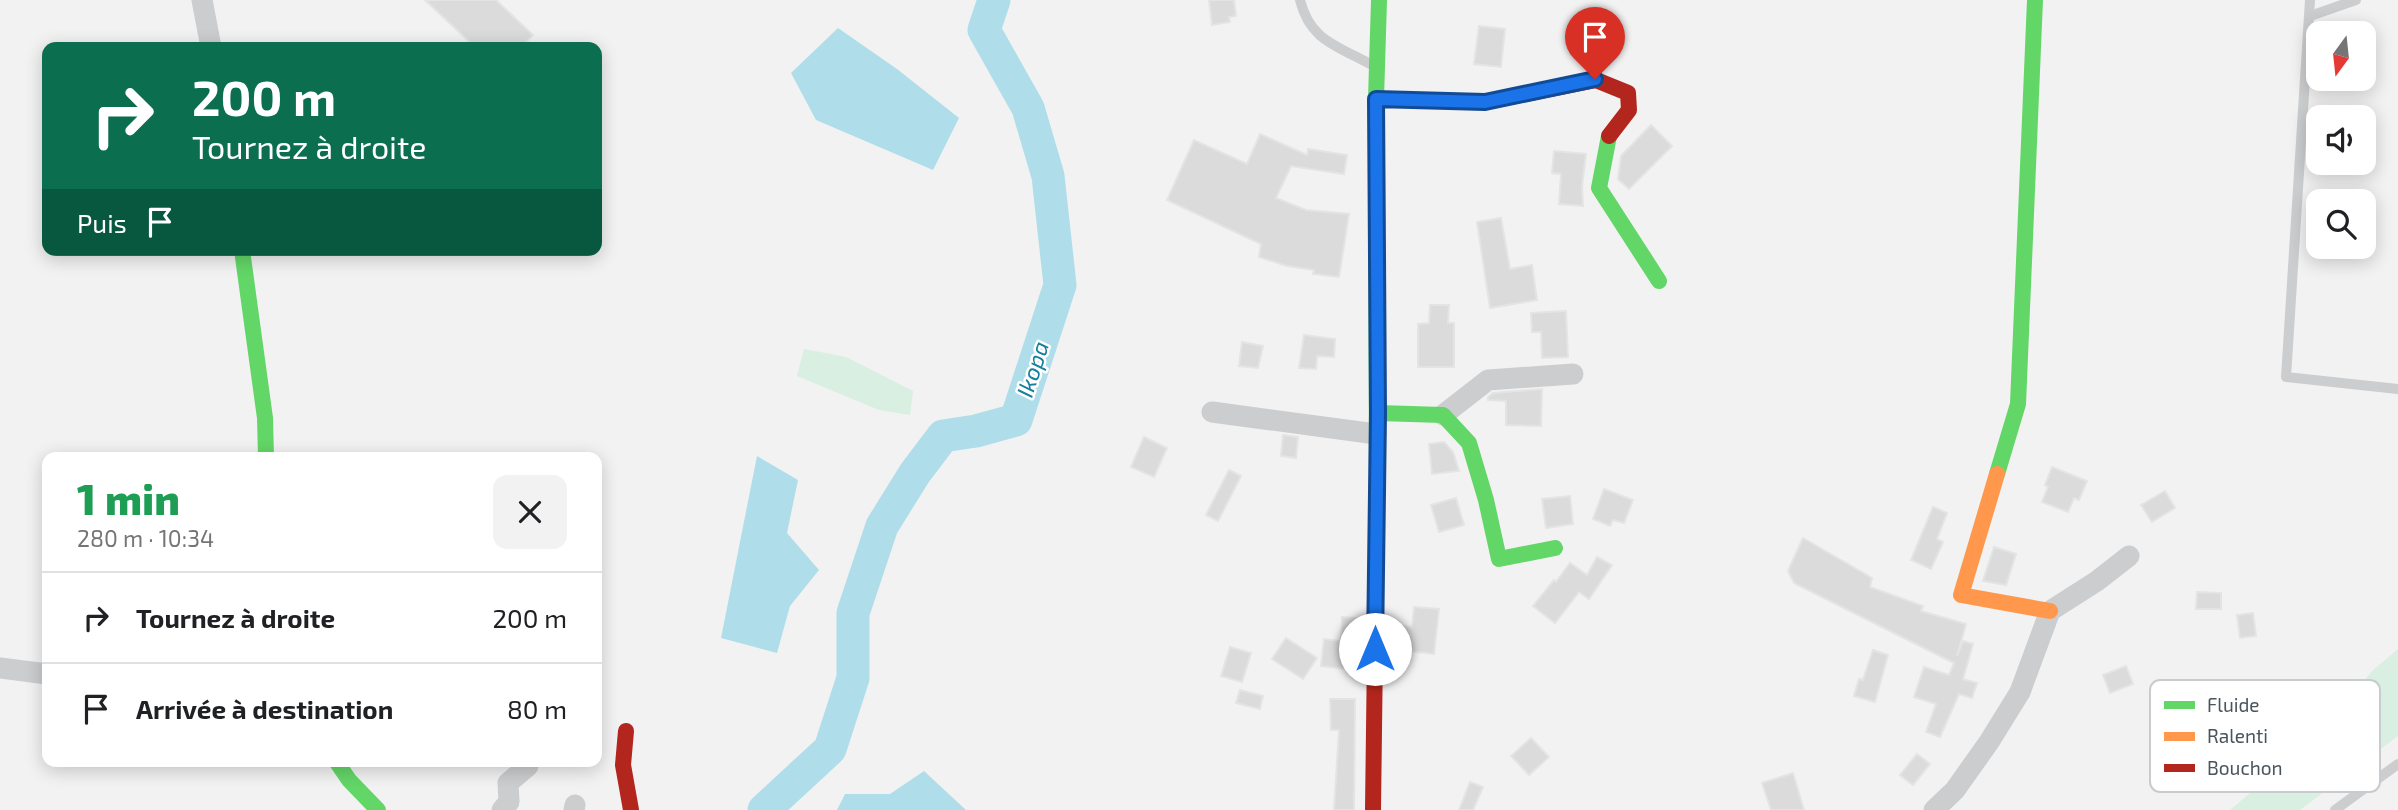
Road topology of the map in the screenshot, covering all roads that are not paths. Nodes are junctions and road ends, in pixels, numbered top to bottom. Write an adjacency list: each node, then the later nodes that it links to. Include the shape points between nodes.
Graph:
1 (202, 0): 8 (street)
2 (1300, 0): 9 (lane, via 1305,20 1327,42)
3 (1379, 0): 9 (street)
4 (2035, 0): 21 (street, via 2018,404 1961,595)
5 (2311, 0): 7 (lane)
6 (2356, 0): 7 (lane)
7 (2310, 16): 14 (lane, via 2286,377)
8 (210, 42)
9 (1377, 68): 10 (street)
10 (1376, 99): 12 (street, via 1485,102 1595,79 1628,93 1629,110 1610,133 1599,188); 17 (street)
11 (243, 256): 18 (street)
12 (1659, 281)
13 (1573, 374): 16 (street, via 1488,380)
14 (2398, 389)
15 (1212, 412): 17 (street)
16 (1443, 415): 17 (street); 19 (street, via 1469,443 1499,559)
17 (1377, 424): 33 (street)
18 (266, 452)
19 (1555, 548)
20 (2129, 556): 21 (street)
21 (2050, 611): 34 (street, via 2020,692 1955,790)
22 (0, 668): 23 (street)
23 (42, 673)
24 (626, 731): 32 (street, via 623,765)
25 (2398, 764): 28 (lane)
26 (340, 767): 30 (street)
27 (527, 767): 31 (street, via 508,783 509,802)
28 (2380, 777)
29 (2360, 792): 35 (lane)
30 (378, 810)
31 (502, 810)
32 (631, 810)
33 (1373, 810)
34 (1934, 810)
35 (2335, 810)

